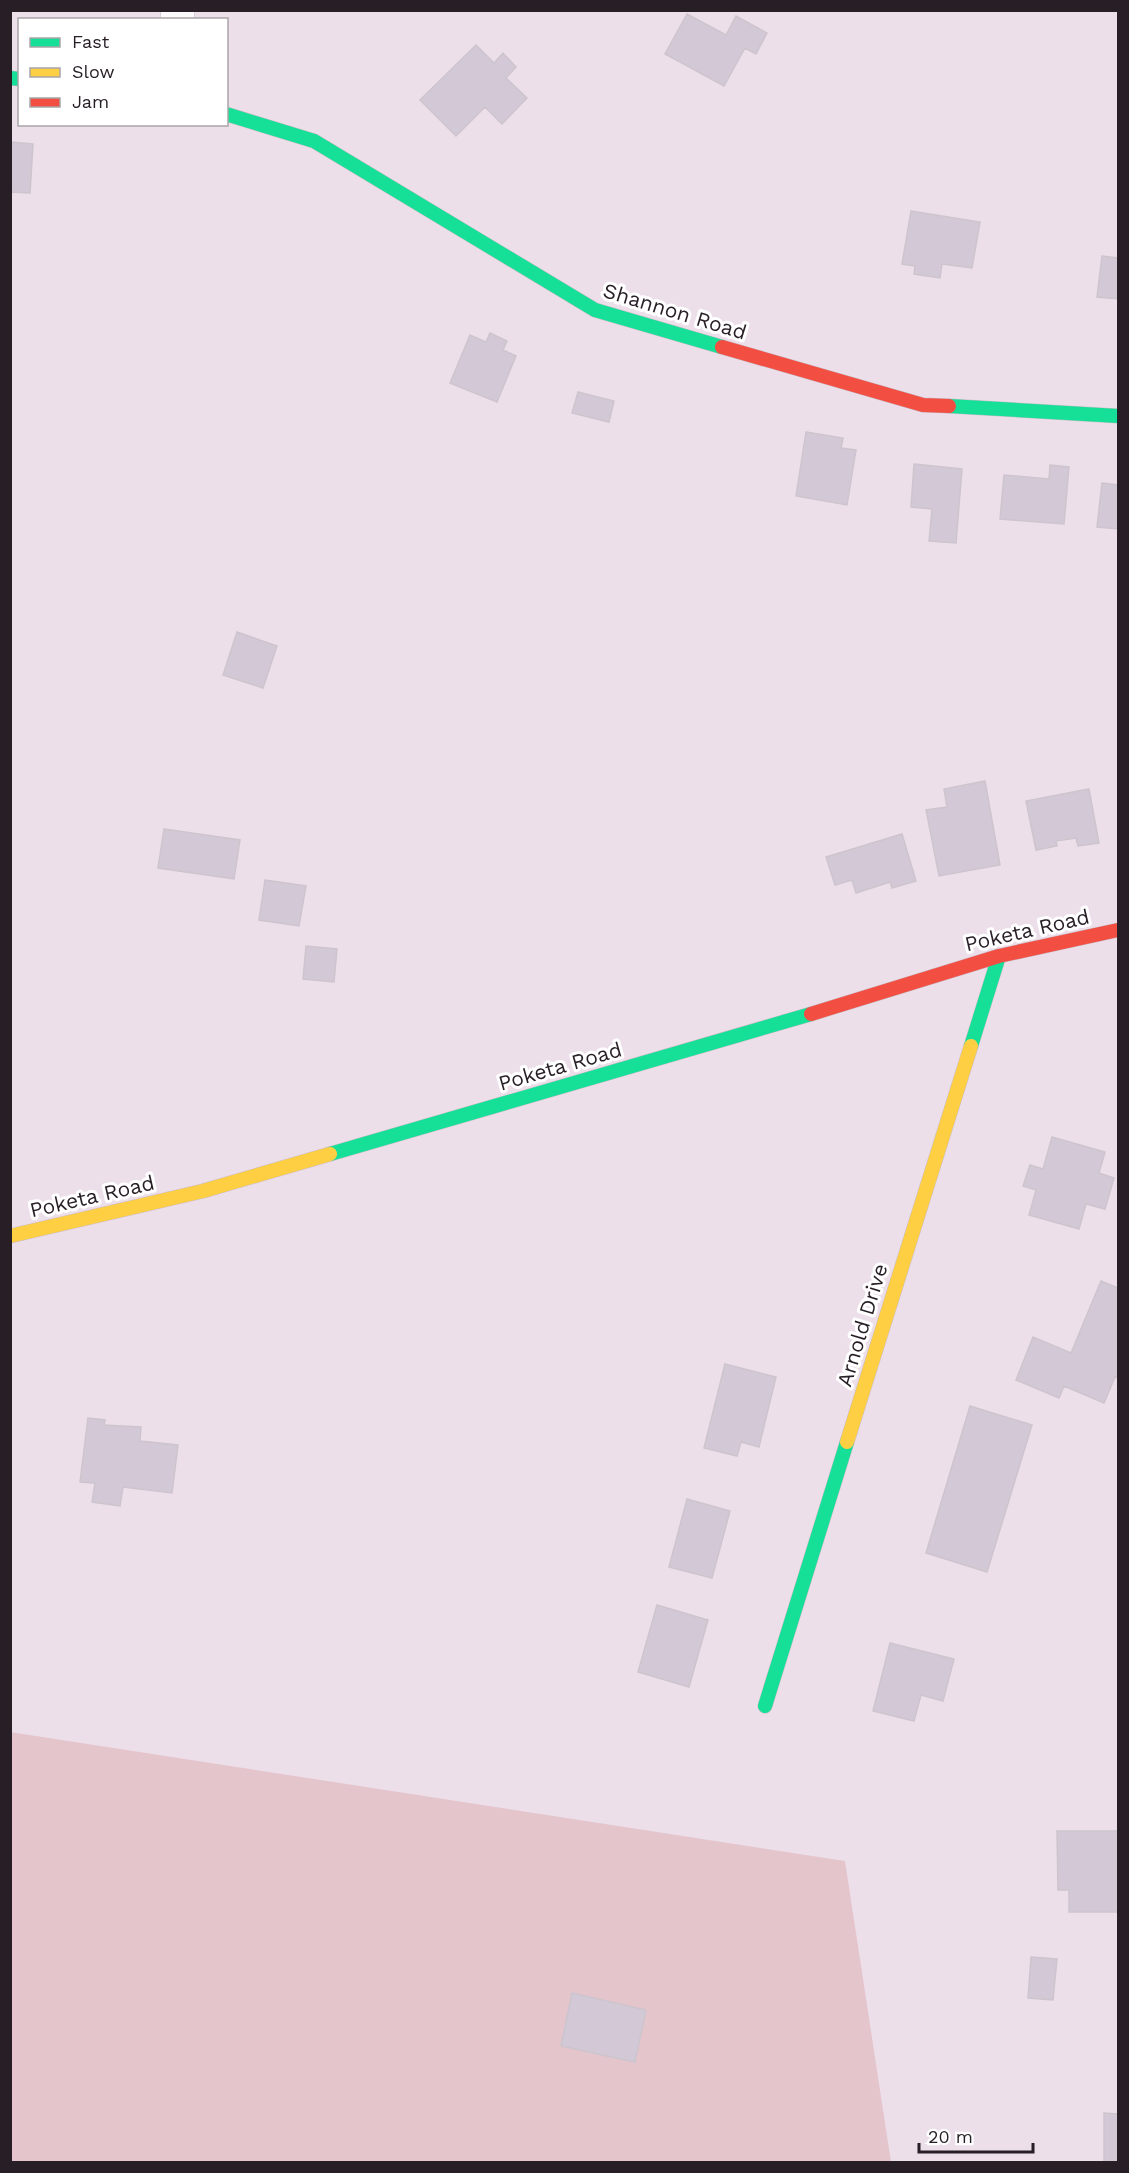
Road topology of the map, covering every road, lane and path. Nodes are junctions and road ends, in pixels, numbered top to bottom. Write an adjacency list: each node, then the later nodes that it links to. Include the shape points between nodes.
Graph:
1 (228, 115): 2 (street, Shannon Road, via 314,141 595,310 923,405)
2 (1119, 416)
3 (1119, 930): 4 (street, Poketa Road)
4 (999, 956): 5 (street, Poketa Road, via 770,1027 203,1191); 6 (street, Arnold Drive)
5 (10, 1236)
6 (765, 1706)

